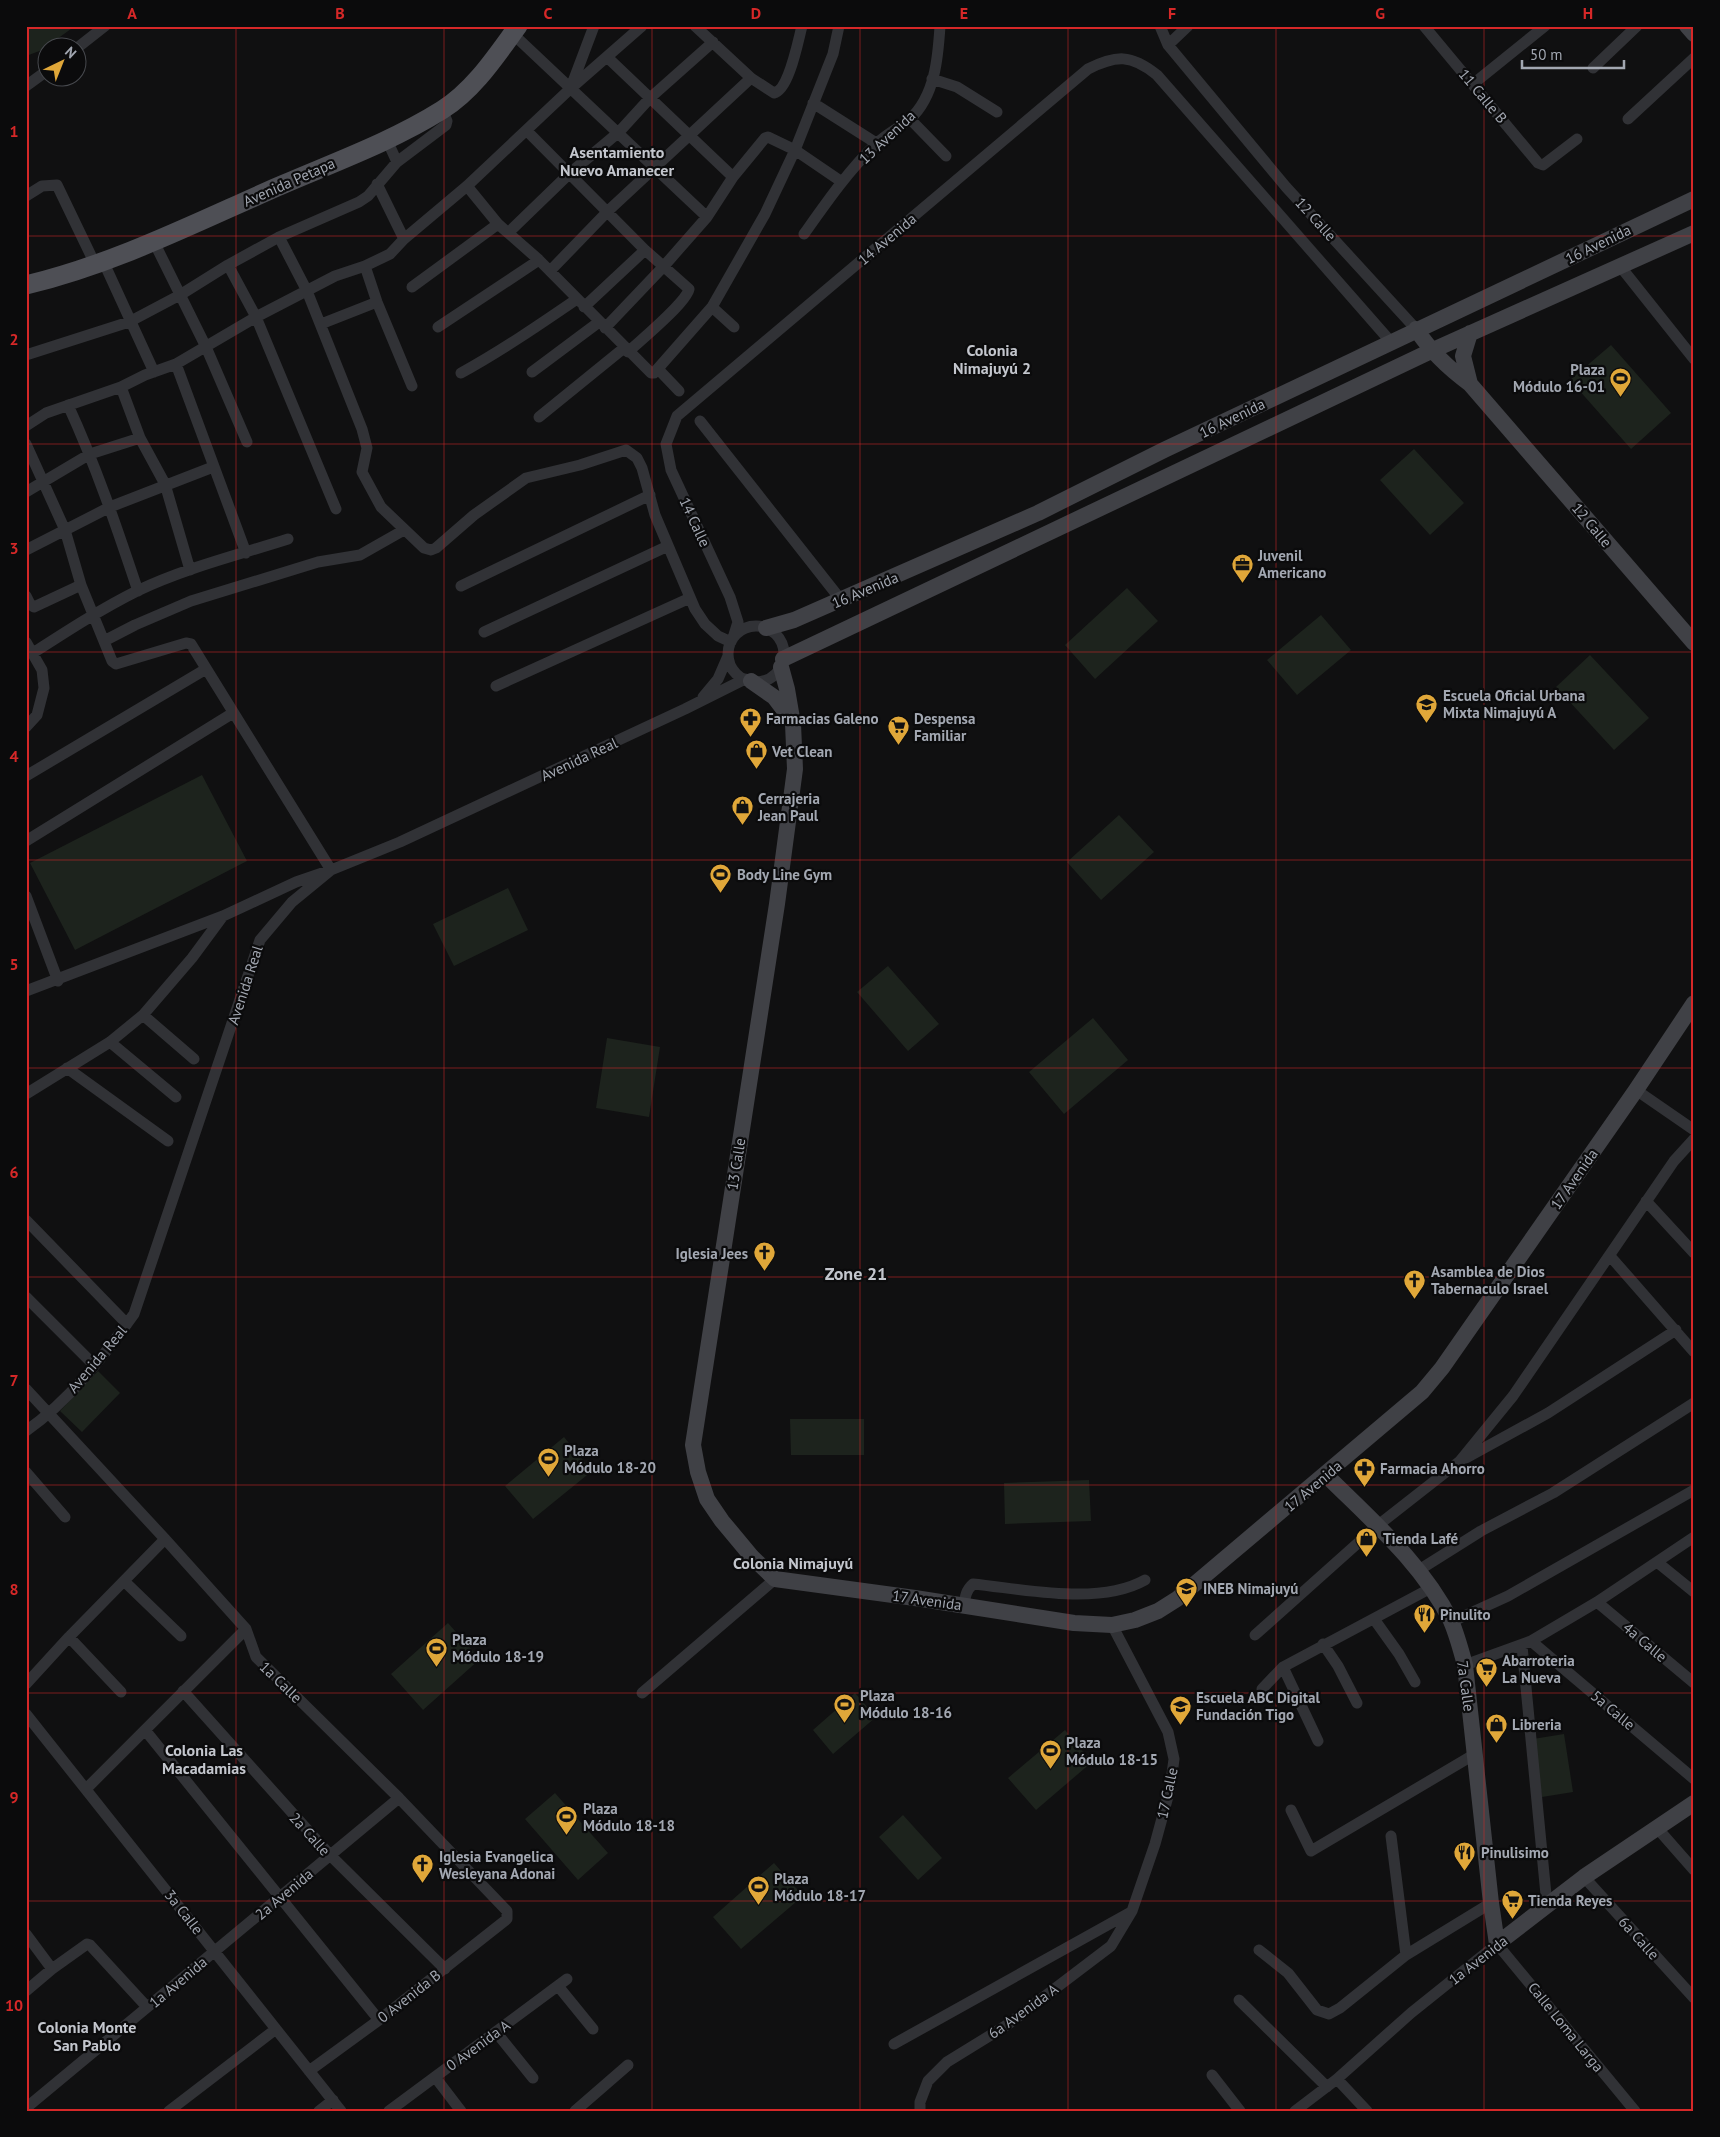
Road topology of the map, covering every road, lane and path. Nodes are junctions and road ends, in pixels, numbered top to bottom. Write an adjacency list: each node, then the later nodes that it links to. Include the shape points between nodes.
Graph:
1 (106, 26): 17 (street)
2 (594, 26): 29 (street)
3 (642, 26): 20 (street)
4 (695, 26): 18 (street)
5 (802, 26): 25 (street, via 792,65 778,92 774,93)
6 (839, 26): 31 (street, via 833,54)
7 (948, 26): 15 (street)
8 (1160, 26): 19 (street)
9 (1188, 26): 19 (street)
10 (1424, 26): 27 (street, 11 Calle B)
11 (1545, 26): 27 (street)
12 (1637, 26): 23 (street)
13 (1687, 26): 16 (street)
14 (516, 30): 29 (street); 32 (main road, Avenida Petapa, via 490,65)
15 (939, 31): 26 (street, 13 Avenida)
16 (1694, 34)
17 (88, 40)
18 (712, 42): 25 (street); 30 (street)
19 (1168, 45): 83 (street, 12 Calle, via 1286,187)
20 (607, 57): 29 (street); 30 (street)
21 (1127, 58): 85 (street, 12 Calle, via 1143,64 1157,75); 107 (street, 14 Avenida, via 1107,60 1088,69 677,416)
22 (1694, 58): 35 (street)
23 (1593, 68)
24 (38, 77): 28 (street)
25 (751, 78): 38 (street)
26 (932, 79): 33 (street, via 957,87); 34 (street, 13 Avenida, via 921,105)
27 (1473, 84): 40 (street, 11 Calle B, via 1538,163 1543,165)
28 (26, 86)
29 (570, 89): 36 (street); 37 (street)
30 (650, 98): 37 (street); 38 (street)
31 (813, 103): 41 (street); 42 (street)
32 (442, 110): 39 (main road, Avenida Petapa); 44 (street, via 446,125)
33 (997, 112)
34 (910, 119): 41 (street, 13 Avenida); 43 (street)
35 (1628, 119)
36 (527, 131): 46 (street); 50 (street)
37 (619, 132): 45 (street); 46 (street)
38 (690, 135): 45 (street); 47 (street)
39 (386, 138): 44 (street); 61 (main road, Avenida Petapa)
40 (1577, 139)
41 (876, 143): 48 (street, 13 Avenida)
42 (795, 150): 47 (street, via 767,137); 48 (street); 76 (street, via 764,214)
43 (946, 156)
44 (396, 162): 49 (street)
45 (655, 167): 53 (street); 54 (street)
46 (570, 173): 53 (street); 56 (street)
47 (733, 177): 54 (street)
48 (842, 182): 58 (street, 13 Avenida)
49 (377, 184): 59 (street, via 359,202); 60 (street)
50 (467, 186): 55 (street); 60 (street)
51 (26, 196): 64 (street, via 42,186 58,185)
52 (1694, 199): 83 (street, 16 Avenida)
53 (608, 211): 62 (street); 69 (street)
54 (707, 218): 67 (street)
55 (498, 224): 56 (street); 71 (street)
56 (508, 233): 63 (street)
57 (1694, 233): 68 (street, 16 Avenida)
58 (804, 234)
59 (279, 237): 65 (street); 72 (street)
60 (404, 239): 66 (street, via 390,254)
61 (154, 242): 64 (main road, Avenida Petapa); 73 (street)
62 (645, 250): 67 (street); 75 (street)
63 (539, 260): 69 (street); 81 (street)
64 (99, 264): 70 (main road, Avenida Petapa); 78 (street)
65 (228, 265): 73 (street); 77 (street)
66 (365, 266): 72 (street); 74 (street)
67 (664, 266): 80 (street); 87 (street, via 689,292 677,307)
68 (1620, 266): 84 (street, 16 Avenida); 90 (street)
69 (550, 271): 75 (street)
70 (26, 285)
71 (412, 286)
72 (307, 291): 77 (street); 79 (street)
73 (180, 295): 78 (street); 86 (street)
74 (377, 302): 79 (street); 97 (street)
75 (580, 303): 80 (street); 95 (street)
76 (712, 307): 82 (street); 92 (street)
77 (256, 318): 86 (street); 115 (street)
78 (129, 322): 89 (street); 93 (street)
79 (321, 324): 117 (street, via 365,442 367,456 362,472 381,507)
80 (602, 325): 87 (street); 94 (street)
81 (438, 327)
82 (734, 327)
83 (1416, 329): 85 (street, 16 Avenida); 88 (street, 12 Calle)
84 (1470, 333): 88 (street, 16 Avenida); 96 (street, 12 Calle, via 1463,356)
85 (1391, 342): 129 (street, 16 Avenida, via 1038,513)
86 (206, 347): 91 (street); 105 (street)
87 (626, 350): 92 (street, via 651,373); 101 (street)
88 (1431, 351): 96 (street, 12 Calle); 139 (street, 16 Avenida)
89 (26, 356)
90 (1694, 359)
91 (176, 364): 93 (street); 109 (street)
92 (658, 369): 99 (street)
93 (154, 372): 98 (street)
94 (532, 372)
95 (460, 373)
96 (1470, 384): 136 (street, 12 Calle)
97 (412, 386)
98 (121, 387): 100 (street); 104 (street)
99 (679, 391)
100 (68, 405): 103 (street, via 46,413); 108 (street)
101 (539, 417)
102 (700, 421): 129 (street)
103 (26, 426)
104 (140, 438): 108 (street); 111 (street)
105 (247, 442)
106 (26, 444): 110 (street)
107 (666, 444): 127 (street, 14 Calle, via 671,470)
108 (90, 454): 110 (street); 114 (street)
109 (213, 467): 111 (street); 121 (street)
110 (42, 484): 112 (street); 116 (street)
111 (165, 484): 114 (street); 122 (street)
112 (26, 492)
113 (650, 495): 117 (street, via 637,458 626,450 526,478 431,550 424,548); 119 (street); 124 (street)
114 (110, 507): 116 (street); 125 (street)
115 (336, 509)
116 (65, 530): 120 (street); 123 (street)
117 (404, 530): 134 (street, via 360,555 318,562 191,601 134,624)
118 (288, 539): 121 (street)
119 (668, 546): 128 (street); 132 (street)
120 (26, 550)
121 (246, 552): 122 (street)
122 (190, 570): 125 (street)
123 (81, 586): 126 (street, via 34,606); 130 (street)
124 (461, 586)
125 (138, 591): 130 (street)
126 (26, 596)
127 (730, 597): 131 (street, 14 Calle, via 748,618); 133 (street, 14 Calle, via 738,622)
128 (690, 598): 133 (street, via 705,624 718,636); 142 (street)
129 (841, 600): 131 (street, 16 Avenida, via 794,620)
130 (93, 615): 134 (street); 137 (street)
131 (763, 627): 133 (street, via 747,627); 139 (street, via 780,639 784,649)
132 (484, 632)
133 (732, 640): 138 (street)
134 (104, 641): 140 (street, via 116,664 188,643)
135 (26, 642): 137 (street)
136 (1694, 643)
137 (33, 653): 146 (street, via 42,670 44,688 37,715)
138 (728, 656): 141 (street, via 733,670); 143 (street, Avenida Real, via 711,688)
139 (782, 663): 141 (street, via 776,673 765,680); 145 (street, 13 Calle)
140 (206, 669): 144 (street); 147 (street)
141 (748, 680): 143 (street, Avenida Real); 145 (street, via 774,697)
142 (496, 686)
143 (685, 709): 149 (street, Avenida Real, via 400,842)
144 (233, 713): 148 (street); 149 (street)
145 (793, 724): 188 (street, 13 Calle, via 795,769 778,904 693,1446 707,1499 752,1557)
146 (26, 728)
147 (26, 776)
148 (26, 841)
149 (330, 870): 151 (street); 170 (street, Avenida Real, via 292,902 260,940 134,1314)
150 (26, 896): 152 (street)
151 (223, 916): 152 (street); 155 (street)
152 (58, 980): 153 (street)
153 (26, 991)
154 (1694, 1003): 159 (street, 17 Avenida)
155 (143, 1015): 156 (street); 157 (street)
156 (110, 1042): 158 (street); 161 (street)
157 (194, 1059)
158 (67, 1068): 160 (street); 164 (street)
159 (1636, 1090): 162 (street); 180 (street, 17 Avenida, via 1442,1368 1422,1392)
160 (26, 1094)
161 (176, 1097)
162 (1694, 1130)
163 (1694, 1139): 165 (street, via 1674,1160)
164 (168, 1141)
165 (1646, 1201): 167 (street); 168 (street)
166 (26, 1220): 170 (street)
167 (1694, 1253)
168 (1610, 1256): 171 (street); 178 (street, via 1513,1396)
169 (26, 1297): 173 (street)
170 (127, 1324): 173 (street, Avenida Real)
171 (1676, 1330): 172 (street); 178 (street, via 1548,1413)
172 (1694, 1352)
173 (94, 1365): 176 (street, Avenida Real)
174 (26, 1389): 176 (street, 1a Calle)
175 (1694, 1403): 187 (street, via 1553,1493 1481,1531)
176 (50, 1414): 177 (street, Avenida Real); 185 (street, 1a Calle)
177 (26, 1431)
178 (1460, 1461): 183 (street)
179 (26, 1472): 182 (street)
180 (1326, 1475): 183 (street, 7a Calle); 197 (street, 17 Avenida, via 1176,1599 1158,1611)
181 (1694, 1490): 196 (street, via 1508,1596)
182 (66, 1517)
183 (1377, 1526): 187 (street, 7a Calle); 199 (street)
184 (1694, 1537): 186 (street)
185 (165, 1539): 190 (street); 198 (street, 1a Calle)
186 (1657, 1562): 192 (street); 193 (street)
187 (1418, 1570): 191 (street, 7a Calle)
188 (775, 1579): 194 (street, 17 Avenida); 212 (street)
189 (1145, 1580): 194 (street, via 1124,1590 1066,1595 973,1584 968,1587)
190 (124, 1581): 200 (street); 201 (street)
191 (1431, 1588): 195 (street); 196 (street, 7a Calle)
192 (1694, 1592)
193 (1597, 1602): 202 (street); 207 (street, 4a Calle)
194 (964, 1606): 197 (street, 17 Avenida)
195 (1374, 1619): 203 (street); 206 (street)
196 (1451, 1622): 204 (street, 7a Calle)
197 (1112, 1626): 231 (street, 17 Calle, via 1168,1732 1174,1759 1170,1789 1155,1844)
198 (246, 1629): 211 (street); 220 (street, 1a Calle, via 256,1657)
199 (1255, 1635)
200 (181, 1636)
201 (69, 1637): 208 (street); 210 (street)
202 (1527, 1643): 204 (street); 218 (street, 5a Calle); 230 (street)
203 (1323, 1644): 205 (street); 213 (street)
204 (1464, 1665): 217 (street, 7a Calle)
205 (1283, 1667): 209 (street); 216 (street)
206 (1415, 1682)
207 (1694, 1683)
208 (26, 1684)
209 (1262, 1688)
210 (121, 1692)
211 (183, 1692): 215 (street); 225 (street, 2a Calle)
212 (642, 1693)
213 (1357, 1703)
214 (26, 1714): 219 (street, 3a Calle)
215 (145, 1730): 219 (street); 228 (street)
216 (1318, 1740)
217 (1476, 1754): 222 (street, via 1311,1851); 229 (street, 7a Calle)
218 (1694, 1779)
219 (86, 1789): 236 (street, 3a Calle)
220 (399, 1798): 225 (street, 2a Avenida); 232 (street, 1a Calle, via 507,1911)
221 (1694, 1803): 223 (street, 1a Avenida)
222 (1291, 1810)
223 (1658, 1829): 226 (street); 227 (street, 1a Avenida)
224 (1391, 1836): 237 (street)
225 (330, 1855): 228 (street, 2a Avenida); 239 (street, 2a Calle)
226 (1694, 1870)
227 (1584, 1877): 230 (street, 1a Avenida); 241 (street, 6a Calle)
228 (280, 1897): 236 (street, 2a Avenida); 244 (street)
229 (1491, 1903): 234 (street, 7a Calle); 237 (street)
230 (1547, 1905): 234 (street, 1a Avenida)
231 (1132, 1911): 248 (street); 264 (street, 6a Avenida A, via 1111,1946 1007,2025 948,2062 928,2081)
232 (507, 1919): 239 (street, 0 Avenida B)
233 (26, 1934): 238 (street)
234 (1498, 1944): 254 (street, 1a Avenida, via 1411,2013); 268 (street, Calle Loma Larga)
235 (1259, 1950): 237 (street, via 1288,1973 1317,2010 1329,2014)
236 (214, 1951): 243 (street, 1a Avenida); 245 (street, 3a Calle)
237 (1406, 1955)
238 (52, 1969): 240 (street); 243 (street, via 85,1945 90,1945)
239 (445, 1969): 244 (street, 0 Avenida B)
240 (26, 1991)
241 (1694, 1998)
242 (1239, 2000): 255 (street)
243 (147, 2008): 257 (street, 1a Avenida)
244 (379, 2020): 250 (street, 0 Avenida B)
245 (276, 2029): 250 (street, 3a Calle); 258 (street)
246 (593, 2029): 247 (street, 0 Avenida A, via 562,1983)
247 (496, 2032): 252 (street, 0 Avenida A); 253 (street)
248 (894, 2044)
249 (628, 2065): 263 (street)
250 (309, 2070): 256 (street, 3a Calle)
251 (1212, 2075): 265 (street)
252 (435, 2077): 261 (street, 0 Avenida A); 262 (street)
253 (533, 2078)
254 (1337, 2079): 255 (street, 1a Avenida); 267 (street)
255 (1327, 2087): 266 (street, 1a Avenida)
256 (333, 2100): 259 (street); 260 (street, 3a Calle)
257 (26, 2108)
258 (169, 2111)
259 (319, 2111)
260 (341, 2111)
261 (389, 2111)
262 (461, 2111)
263 (574, 2111)
264 (920, 2111)
265 (1240, 2111)
266 (1296, 2111)
267 (1367, 2111)
268 (1635, 2111)

